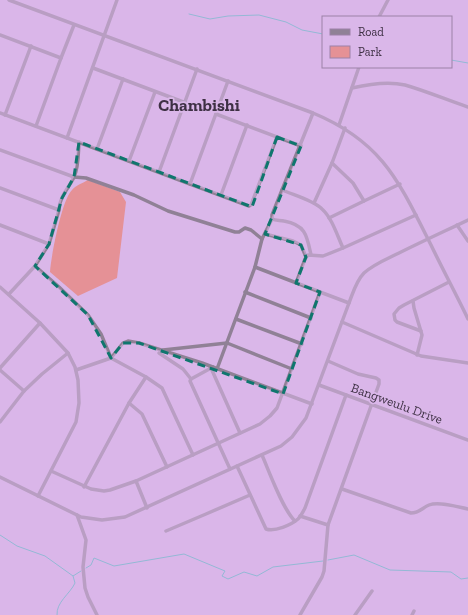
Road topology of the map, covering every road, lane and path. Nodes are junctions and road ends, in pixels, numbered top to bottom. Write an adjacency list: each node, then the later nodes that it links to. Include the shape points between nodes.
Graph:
1 (9, 0): 5 (street)
2 (117, 0): 7 (street)
3 (388, 0): 4 (street)
4 (380, 16)
5 (74, 25): 7 (street); 9 (street)
6 (0, 35): 8 (street)
7 (105, 36): 10 (street); 12 (street)
8 (31, 46): 9 (street); 22 (street)
9 (61, 58): 25 (street)
10 (93, 68): 13 (street); 28 (street)
11 (359, 68): 15 (street)
12 (198, 69): 14 (street); 17 (street)
13 (123, 79): 16 (street); 31 (street)
14 (228, 81): 20 (street); 21 (street)
15 (352, 88): 18 (street, via 367,84 404,85); 24 (street)
16 (156, 92): 17 (street); 33 (street)
17 (186, 103): 35 (street)
18 (468, 107)
19 (0, 113): 22 (street)
20 (313, 113): 24 (street); 30 (street)
21 (216, 114): 23 (street); 37 (street)
22 (5, 115): 25 (street)
23 (247, 125): 27 (street); 41 (street)
24 (339, 125): 26 (street)
25 (36, 126): 28 (street)
26 (345, 128): 34 (street); 38 (street, via 378,156)
27 (277, 137): 30 (street); 41 (street, via 251,205)
28 (67, 138): 29 (street)
29 (78, 142): 31 (street); 36 (street, via 78,164)
30 (301, 146): 40 (street)
31 (98, 149): 33 (street)
32 (0, 150): 36 (street)
33 (129, 161): 35 (street)
34 (332, 163): 42 (street, via 353,183); 43 (street)
35 (159, 172): 37 (street)
36 (74, 177): 44 (street, via 62,198); 53 (street, via 86,178 134,195 168,211 235,232 248,228)
37 (190, 184): 41 (street)
38 (400, 184): 42 (street); 45 (street)
39 (0, 188): 44 (street)
40 (282, 190): 43 (street); 47 (street)
41 (221, 195)
42 (364, 201): 46 (street)
43 (314, 203): 46 (street, via 322,208)
44 (59, 210): 55 (street)
45 (416, 215): 52 (street); 56 (street)
46 (329, 218): 56 (street)
47 (272, 219): 51 (street); 57 (street, via 290,222 303,229)
48 (468, 220): 50 (street)
49 (0, 225): 55 (street)
50 (457, 225): 52 (street); 54 (street)
51 (265, 234): 53 (street); 58 (street, via 301,245)
52 (427, 238): 61 (street); 68 (street, via 369,269 359,279)
53 (262, 239): 60 (street)
54 (468, 241)
55 (49, 244): 59 (street)
56 (343, 248): 57 (street, via 323,256)
57 (311, 255): 58 (street)
58 (306, 257): 62 (street)
59 (35, 266): 66 (street); 82 (street, via 88,315 101,334)
60 (255, 267): 62 (street); 64 (street)
61 (448, 282): 67 (street); 70 (street)
62 (296, 283): 65 (street)
63 (0, 287): 66 (street)
64 (245, 292): 71 (street); 72 (street)
65 (320, 292): 68 (street); 71 (street)
66 (9, 294): 75 (street)
67 (413, 301): 76 (street); 76 (street, via 399,308 394,317 397,322)
68 (349, 303): 74 (street)
69 (468, 308): 70 (street)
70 (464, 310): 73 (street)
71 (312, 318): 78 (street)
72 (236, 319): 77 (street); 78 (street)
73 (468, 319)
74 (342, 322): 81 (street); 83 (street)
75 (40, 323): 80 (street); 86 (street)
76 (421, 331): 81 (street, via 422,338)
77 (227, 343): 79 (street); 87 (street); 88 (street)
78 (302, 344): 88 (street)
79 (160, 352): 82 (street, via 128,341 123,343); 85 (street); 91 (street)
80 (68, 353): 89 (street); 93 (street)
81 (416, 355): 84 (street)
82 (111, 358): 89 (street); 90 (street)
83 (328, 361): 92 (street); 98 (street, via 379,380)
84 (468, 363)
85 (212, 368): 87 (street); 91 (street); 100 (street)
86 (0, 369): 93 (street)
87 (218, 369): 94 (street)
88 (292, 369): 94 (street)
89 (76, 370): 108 (street, via 78,416)
90 (146, 377): 96 (street); 103 (street, via 162,388)
91 (191, 378): 102 (street, via 190,381)
92 (319, 385): 95 (street, Bangweulu Drive); 97 (street)
93 (24, 391): 99 (street)
94 (283, 394): 97 (street); 100 (street, via 270,416 260,424)
95 (346, 396): 98 (street, Bangweulu Drive); 118 (street)
96 (129, 403): 106 (street, via 142,414); 111 (street)
97 (312, 404): 104 (street, via 292,437 281,446)
98 (371, 404): 101 (street, Bangweulu Drive); 112 (street)
99 (0, 422)
100 (240, 433): 102 (street)
101 (468, 440)
102 (218, 444): 103 (street); 107 (street)
103 (193, 455): 106 (street)
104 (262, 455): 105 (street); 119 (street, via 284,505)
105 (238, 466): 107 (street); 113 (street)
106 (167, 467): 110 (street)
107 (230, 470): 115 (street)
108 (51, 472): 111 (street); 114 (street)
109 (0, 477): 114 (street)
110 (136, 481): 111 (street, via 104,491); 115 (street)
111 (84, 487)
112 (342, 489): 116 (street, via 412,513 434,504); 120 (street)
113 (250, 495): 119 (street, via 266,529 283,527); 121 (street)
114 (38, 496): 117 (street)
115 (147, 508): 117 (street, via 109,520)
116 (468, 509)
117 (77, 515): 123 (street, via 86,540 83,566 85,588)
118 (300, 516): 119 (street); 120 (street)
119 (295, 521)
120 (328, 526): 124 (street, via 324,571)
121 (166, 530)
122 (372, 591): 125 (street)
123 (97, 615)
124 (300, 615)
125 (355, 615)

